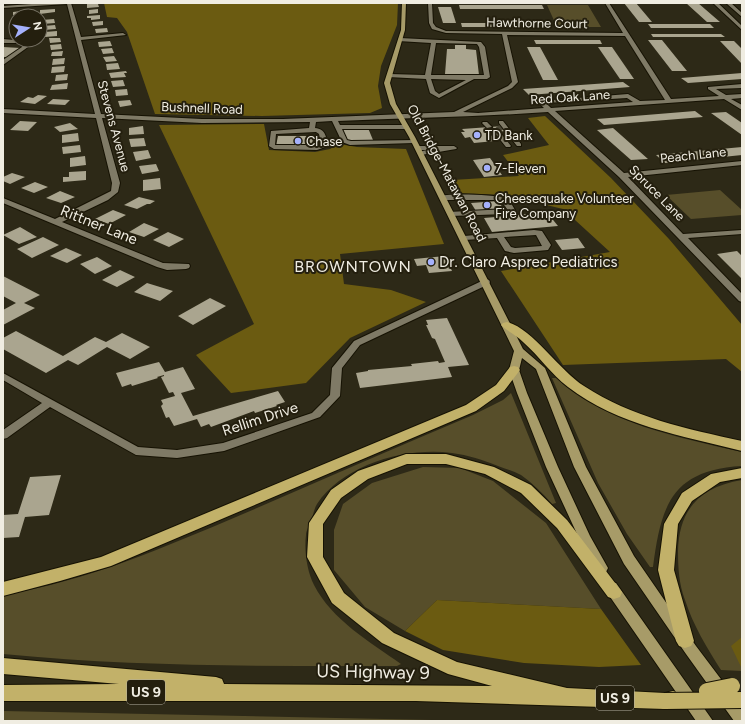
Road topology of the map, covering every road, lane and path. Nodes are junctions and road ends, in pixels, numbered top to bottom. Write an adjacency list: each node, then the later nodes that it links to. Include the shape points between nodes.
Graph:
1 (69, 3): 7 (street); 14 (street, Stevens Avenue)
2 (404, 3): 15 (main road, Old Bridge-Matawan Road)
3 (430, 3): 11 (street, Hawthorne Court, via 431,22 434,28 446,32)
4 (607, 3): 13 (street)
5 (715, 3): 10 (street)
6 (728, 3): 8 (street)
7 (3, 7)
8 (740, 12): 9 (street)
9 (742, 16)
10 (742, 29)
11 (504, 33): 13 (street, Hawthorne Court); 31 (street, via 515,82 510,87)
12 (123, 35): 14 (street)
13 (627, 35): 25 (street)
14 (80, 39): 32 (street, Stevens Avenue)
15 (400, 40): 17 (street); 19 (main road, Old Bridge-Matawan Road)
16 (3, 41): 18 (street, via 23,42 25,47)
17 (434, 41): 20 (street); 21 (street, via 479,43 482,47 487,77)
18 (3, 63)
19 (390, 76): 20 (street); 33 (main road, Old Bridge-Matawan Road, via 388,83 393,104)
20 (428, 77): 21 (street); 21 (street, via 432,92 438,96)
21 (474, 78)
22 (742, 86): 24 (street, via 710,88)
23 (742, 96): 24 (street, Red Oak Lane)
24 (725, 98): 25 (street, Red Oak Lane); 27 (street)
25 (670, 102): 26 (street, Red Oak Lane)
26 (640, 104): 28 (street, Red Oak Lane); 28 (street, via 628,96 541,102)
27 (742, 108)
28 (549, 110): 30 (street, Red Oak Lane); 43 (street, Spruce Lane)
29 (3, 111): 32 (street, Bushnell Road)
30 (514, 112): 31 (street, Red Oak Lane); 34 (street)
31 (455, 114): 33 (street, Red Oak Lane)
32 (98, 116): 35 (street, Bushnell Road, via 202,121); 47 (street, Stevens Avenue, via 116,183 114,192)
33 (400, 116): 36 (street, Bushnell Road); 38 (main road, Old Bridge-Matawan Road)
34 (520, 119)
35 (312, 120): 36 (street, Bushnell Road); 40 (street)
36 (335, 120): 37 (street)
37 (338, 127): 38 (street); 41 (street, via 344,141 350,143)
38 (406, 127): 41 (main road, Old Bridge-Matawan Road)
39 (495, 127): 39 (street, via 511,146)
40 (312, 130): 40 (street, via 322,133 325,146 272,146 273,132)
41 (414, 141): 44 (main road, Old Bridge-Matawan Road)
42 (742, 162): 43 (street, Peach Lane)
43 (622, 175): 50 (street, Spruce Lane)
44 (443, 198): 46 (main road, Old Bridge-Matawan Road); 46 (street, via 494,198 505,200 511,210)
45 (3, 200): 47 (street, Rittner Lane)
46 (452, 214): 51 (main road, Old Bridge-Matawan Road)
47 (55, 222): 52 (street, Rittner Lane, via 160,265)
48 (742, 232): 50 (street)
49 (499, 235): 49 (street, via 539,233 547,245 545,248 508,249); 51 (street)
50 (682, 236): 54 (street, Spruce Lane)
51 (464, 238): 53 (main road, Old Bridge-Matawan Road)
52 (186, 266)
53 (486, 282): 55 (main road, Old Bridge-Matawan Road); 59 (street, Rellim Drive, via 357,343 337,368 335,396 316,416 224,447 177,454 136,450)
54 (742, 299)
55 (507, 325): 56 (main road, Old Bridge-Matawan Road); 61 (highway, via 580,389 608,405 658,425)
56 (519, 351): 57 (main road); 65 (main road, Old Bridge-Matawan Road, via 540,368 580,467 609,523 629,560)
57 (514, 370): 63 (highway, via 500,388 471,408 106,562); 64 (main road, via 552,467)
58 (3, 376): 59 (street, Rellim Drive)
59 (49, 403): 60 (street)
60 (3, 435)
61 (742, 446)
62 (742, 473): 65 (highway, via 716,478 687,497 671,524 666,570)
63 (3, 588)
64 (614, 592): 70 (highway, via 562,524 526,490 489,470 446,459 406,459 363,475 336,494 316,523 315,557 338,598 388,638 454,669); 72 (main road)
65 (685, 642): 71 (main road, Old Bridge-Matawan Road)
66 (3, 666): 68 (highway)
67 (741, 690): 70 (highway, US Highway 9 / US 9, bridge, via 665,701)
68 (288, 692): 69 (highway, US Highway 9 / US 9); 70 (highway, US Highway 9 / US 9)
69 (3, 693)
70 (565, 696)
71 (742, 719)
72 (705, 721)

